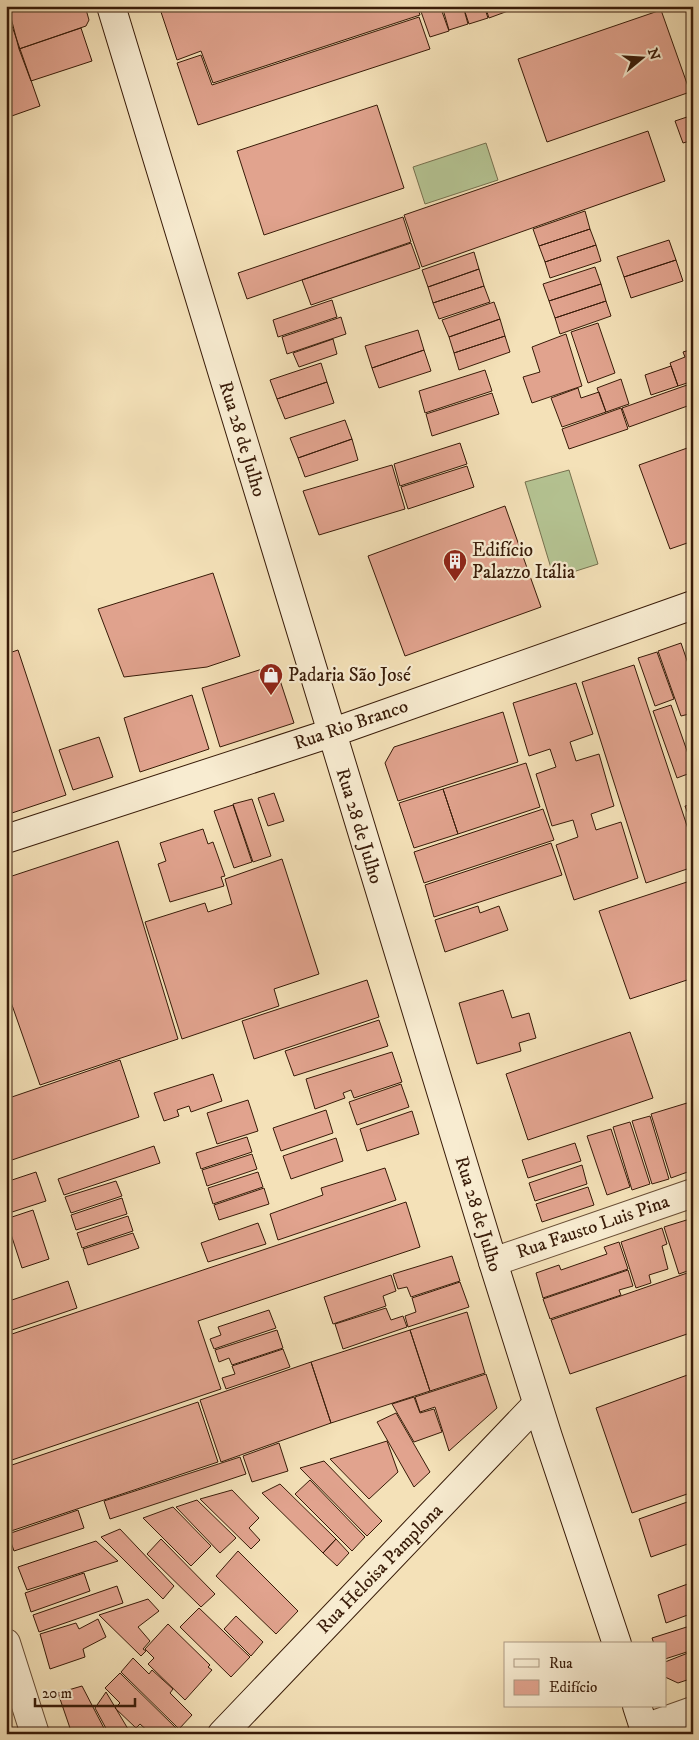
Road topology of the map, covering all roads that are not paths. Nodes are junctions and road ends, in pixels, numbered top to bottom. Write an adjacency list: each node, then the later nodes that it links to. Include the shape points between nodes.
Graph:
1 (111, 6): 3 (street, Rua 28 de Julho)
2 (693, 605): 3 (street, Rua Rio Branco)
3 (330, 732): 4 (street, Rua Rio Branco); 6 (street, Rua 28 de Julho)
4 (6, 839)
5 (693, 1193): 6 (street, Rua Fausto Luis Pina)
6 (493, 1262): 7 (street, Rua 28 de Julho)
7 (538, 1404): 8 (street, Rua 28 de Julho); 13 (street, Rua Heloisa Pamplona)
8 (616, 1642)
9 (6, 1643): 12 (street)
10 (693, 1711): 11 (street)
11 (643, 1723)
12 (35, 1734)
13 (222, 1734)

